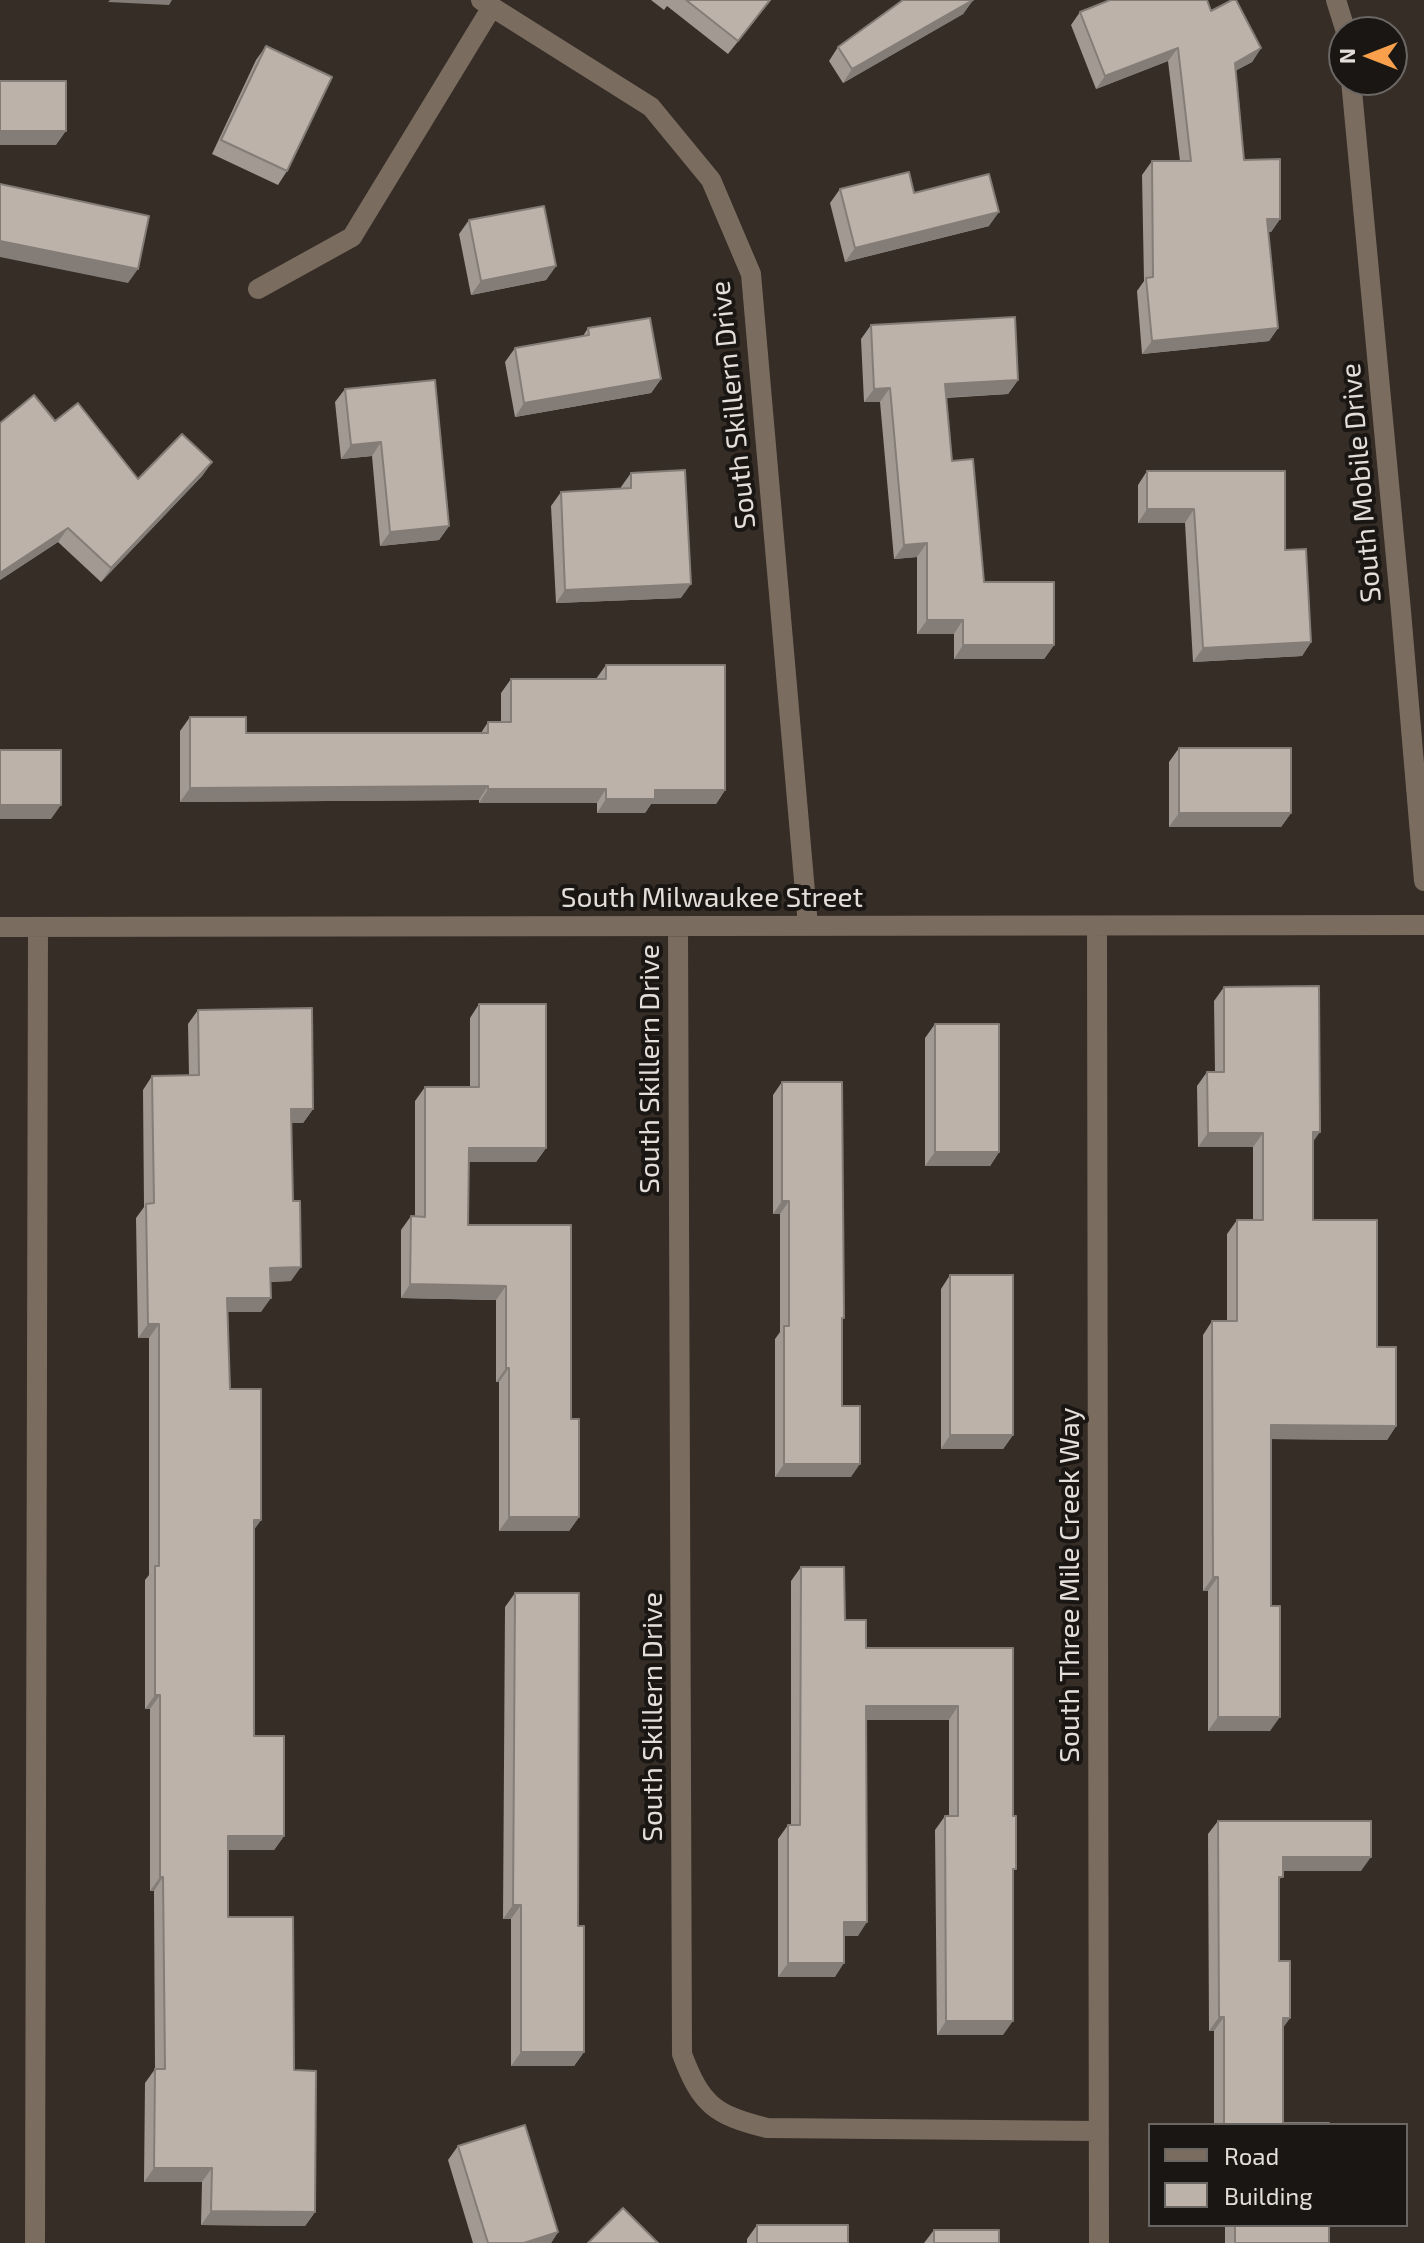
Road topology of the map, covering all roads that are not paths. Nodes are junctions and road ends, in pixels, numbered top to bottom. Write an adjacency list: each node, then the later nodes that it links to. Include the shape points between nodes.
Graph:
1 (486, 4): 3 (street, via 352,237); 7 (street, South Skillern Drive, via 651,107 711,180 751,274)
2 (1353, 96): 4 (street, South Mobile Drive)
3 (258, 289)
4 (1424, 881)
5 (1424, 925): 8 (street, South Milwaukee Street)
6 (678, 926): 7 (street, South Milwaukee Street); 10 (street, South Milwaukee Street); 11 (street, South Skillern Drive, via 682,2054 706,2102 734,2120 767,2128)
7 (808, 926): 8 (street, South Milwaukee Street)
8 (1097, 926): 11 (street, South Three Mile Creek Way)
9 (0, 927): 10 (street, South Milwaukee Street)
10 (38, 927): 12 (street)
11 (1099, 2131): 13 (street, South Three Mile Creek Way)
12 (35, 2243)
13 (1099, 2243)

